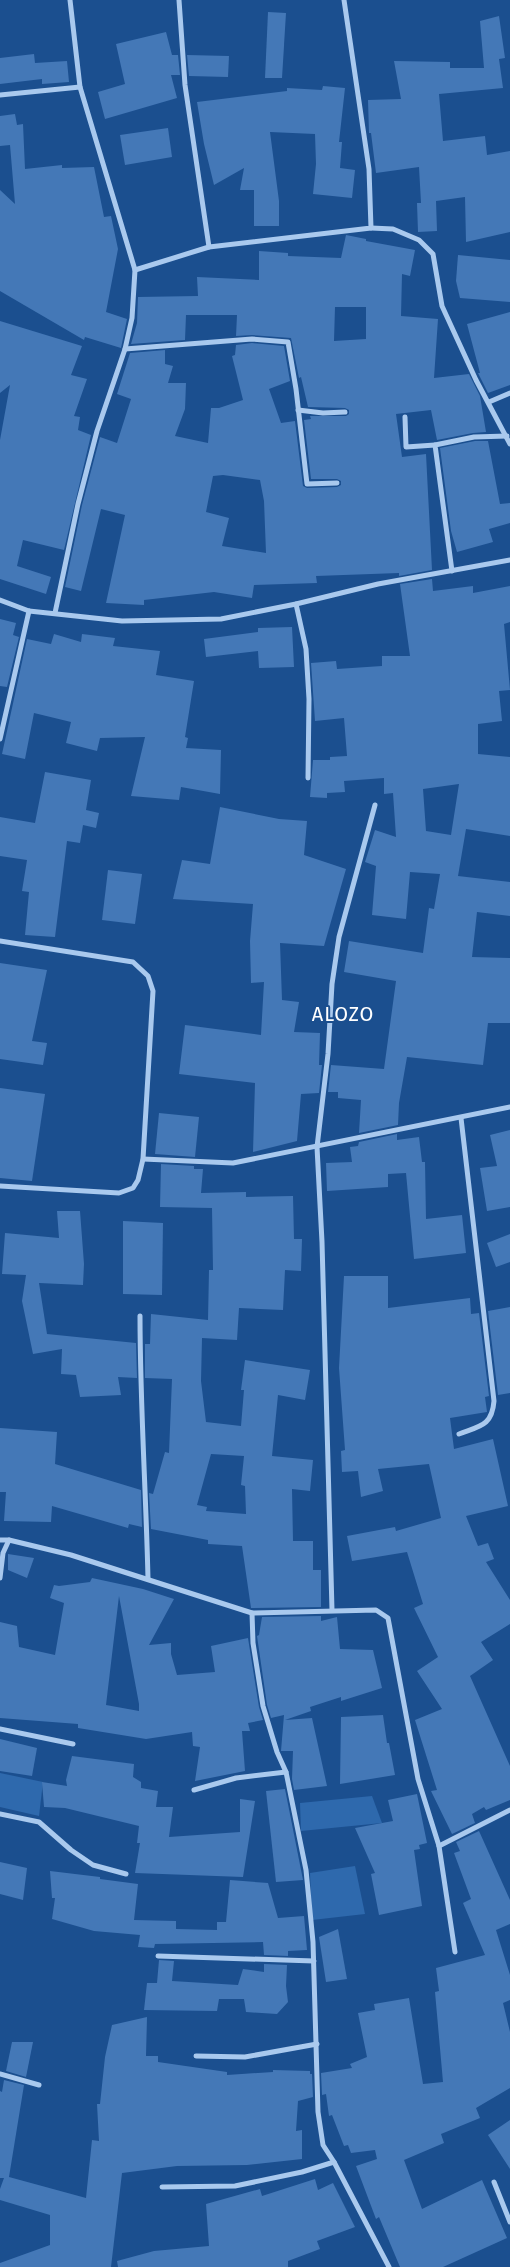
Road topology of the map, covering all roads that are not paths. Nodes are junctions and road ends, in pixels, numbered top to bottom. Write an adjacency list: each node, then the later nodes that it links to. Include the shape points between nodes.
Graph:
1 (70, 0): 4 (street)
2 (179, 0): 7 (street, via 185,85)
3 (344, 0): 6 (street, via 369,169)
4 (80, 87): 5 (street); 8 (street)
5 (0, 94)
6 (370, 228): 7 (street); 11 (street, via 393,229 419,240 433,254 442,306)
7 (208, 247): 8 (street)
8 (135, 270): 9 (street, via 132,318)
9 (125, 349): 12 (street, via 252,339 288,342); 24 (street, via 97,431)
10 (510, 393): 11 (street)
11 (489, 402): 15 (street)
12 (298, 410): 13 (street); 18 (street, via 307,484)
13 (345, 412)
14 (405, 417): 17 (street, via 406,447)
15 (506, 436): 16 (street); 17 (street, via 474,437)
16 (510, 444)
17 (435, 445): 20 (street)
18 (337, 483)
19 (510, 560): 20 (street)
20 (452, 570): 22 (street)
21 (0, 600): 23 (street)
22 (296, 604): 24 (street, via 221,619 122,621); 26 (street, via 306,649)
23 (29, 611): 24 (street); 25 (street)
24 (55, 613)
25 (0, 739)
26 (308, 778)
27 (375, 805): 31 (street, via 339,937)
28 (0, 940): 32 (street, via 133,962 148,976 153,991)
29 (510, 1107): 30 (street)
30 (462, 1118): 31 (street); 35 (street, via 494,1401 493,1414 488,1421)
31 (318, 1147): 32 (street, via 233,1163); 40 (street)
32 (143, 1158): 33 (street, via 133,1188 120,1193)
33 (0, 1186)
34 (140, 1316): 39 (street, via 140,1406)
35 (459, 1434)
36 (0, 1540): 37 (street)
37 (9, 1540): 38 (street, via 3,1553); 39 (street)
38 (0, 1578)
39 (148, 1579): 41 (street)
40 (332, 1610): 41 (street); 48 (street, via 376,1610 388,1618 418,1779)
41 (252, 1612): 44 (street, via 253,1643 263,1706)
42 (0, 1729): 43 (street)
43 (73, 1744)
44 (286, 1772): 45 (street, via 236,1778); 52 (street, via 306,1870)
45 (194, 1790)
46 (510, 1810): 48 (street)
47 (0, 1814): 49 (street, via 39,1822 93,1865)
48 (439, 1846): 50 (street)
49 (126, 1874)
50 (455, 1952)
51 (158, 1956): 52 (street)
52 (314, 1961): 53 (street)
53 (317, 2044): 54 (street, via 245,2057); 57 (street, via 318,2112 323,2145)
54 (196, 2056)
55 (0, 2074): 56 (street)
56 (39, 2085)
57 (334, 2162): 59 (street, via 235,2186); 61 (street)
58 (494, 2182): 60 (street)
59 (162, 2187)
60 (510, 2222)
61 (389, 2267)

